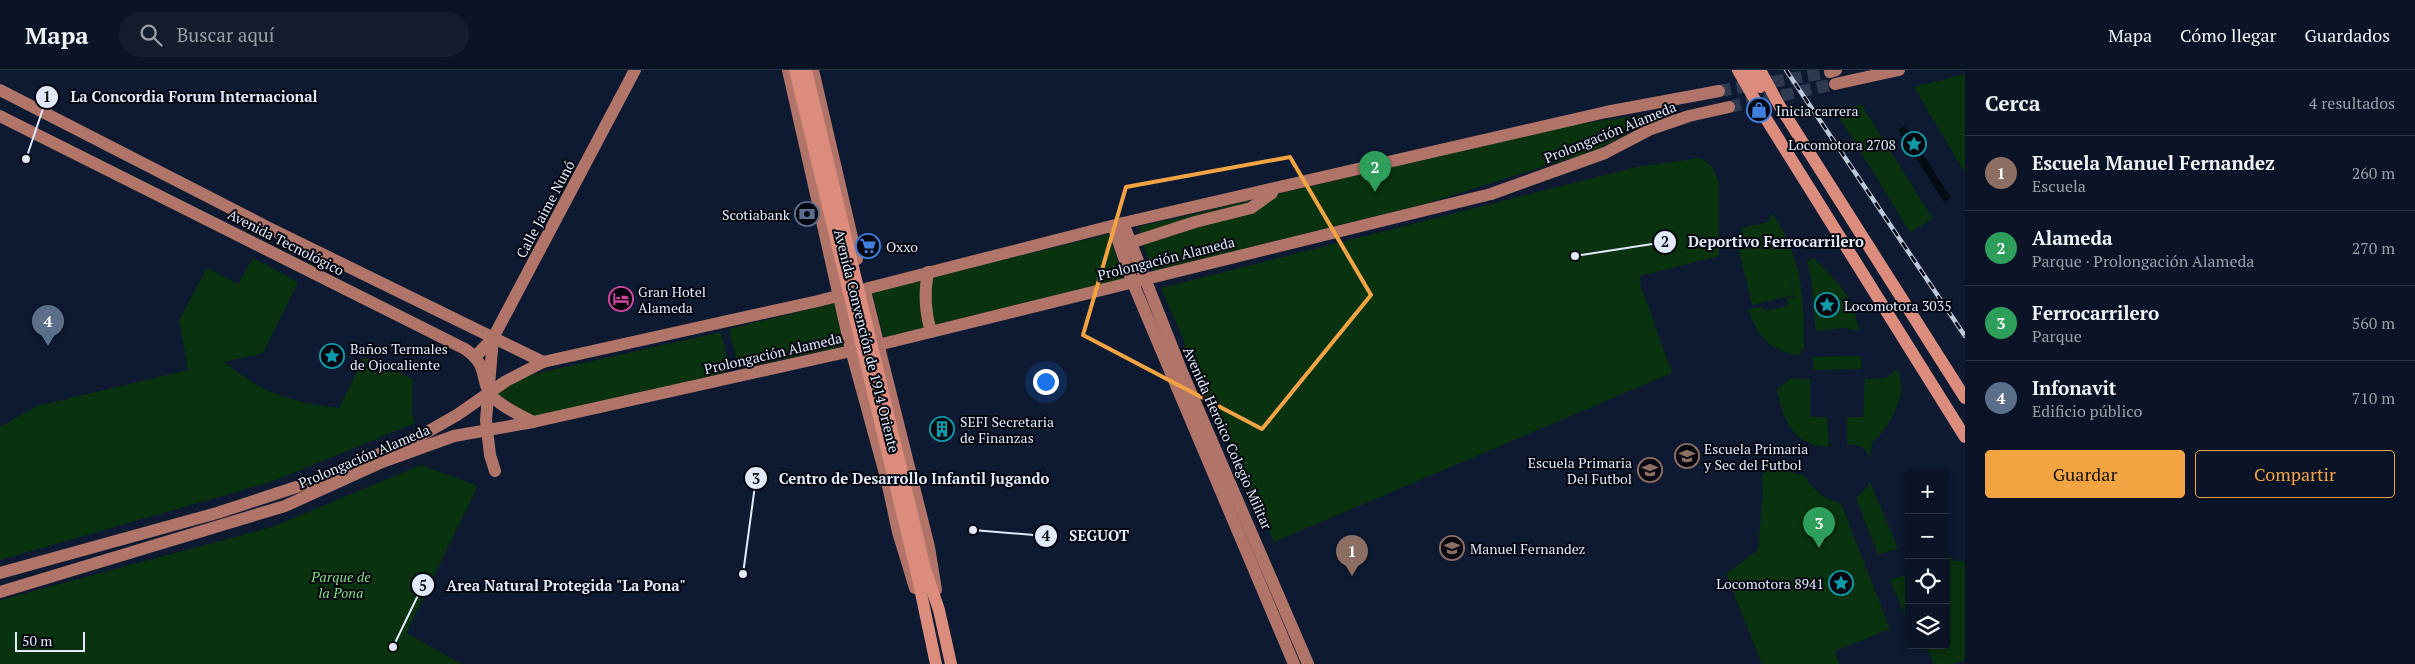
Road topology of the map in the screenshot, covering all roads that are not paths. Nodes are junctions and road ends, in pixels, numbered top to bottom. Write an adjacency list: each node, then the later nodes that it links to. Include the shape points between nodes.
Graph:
1 (635, 70): 28 (main road, Calle Jaime Nunó)
2 (788, 70): 20 (main road, Avenida Convención de 1914 Oriente)
3 (795, 70): 42 (main road, Avenida Convención de 1914 Oriente, bridge)
4 (806, 70): 42 (main road, Avenida Convención de 1914 Oriente, bridge)
5 (813, 70): 18 (main road, Avenida Convención de 1914 Oriente)
6 (1738, 70): 39 (main road, via 1762,114)
7 (1750, 70): 13 (main road, via 1768,102)
8 (1760, 70): 13 (main road)
9 (1899, 70): 10 (main road)
10 (1835, 84)
11 (0, 90): 28 (main road, Avenida Tecnológico)
12 (1719, 91): 16 (main road, Prolongación Alameda, via 1606,112)
13 (1778, 105): 36 (main road)
14 (1729, 107): 23 (main road, Prolongación Alameda, via 1651,129 1605,153 1491,194)
15 (0, 116): 31 (main road, Avenida Tecnológico, via 465,349)
16 (1276, 190): 17 (main road, Prolongación Alameda); 19 (main road, via 1251,208 1195,222)
17 (1118, 225): 19 (main road, Avenida Heroico Colegio Militar); 22 (main road, Prolongación Alameda)
18 (854, 244): 20 (main road, via 843,252); 24 (main road, Avenida Convención de 1914 Oriente)
19 (1126, 246): 23 (main road, Avenida Heroico Colegio Militar)
20 (828, 251): 21 (main road, Avenida Convención de 1914 Oriente)
21 (832, 270): 25 (main road, Avenida Convención de 1914 Oriente); 26 (main road)
22 (928, 272): 24 (main road, Prolongación Alameda); 27 (main road, via 926,310)
23 (1138, 280): 27 (main road, Prolongación Alameda); 49 (main road, Avenida Heroico Colegio Militar); 50 (main road, Avenida Heroico Colegio Militar)
24 (864, 288): 25 (main road, Prolongación Alameda); 29 (main road, Avenida Convención de 1914 Oriente)
25 (839, 296): 26 (main road, Prolongación Alameda); 30 (main road, Avenida Convención de 1914 Oriente)
26 (818, 301): 32 (main road, Prolongación Alameda)
27 (931, 332): 29 (main road, Prolongación Alameda)
28 (492, 338): 31 (main road, Calle Jaime Nunó); 32 (main road, Avenida Tecnológico); 34 (main road)
29 (878, 345): 30 (main road, Prolongación Alameda); 33 (main road, Avenida Convención de 1914 Oriente)
30 (851, 350): 35 (main road, Avenida Convención de 1914 Oriente); 37 (main road, Prolongación Alameda)
31 (475, 357): 34 (main road, via 484,372)
32 (543, 362): 34 (main road, Prolongación Alameda)
33 (890, 391): 35 (main road, via 878,386); 45 (main road, Avenida Convención de 1914 Oriente, via 929,548)
34 (489, 393): 37 (main road); 38 (main road); 40 (main road, via 480,406 465,416); 43 (main road, Prolongación Alameda, via 420,436 305,485 217,513)
35 (863, 393): 46 (main road, Avenida Convención de 1914 Oriente, via 898,532)
36 (1965, 398)
37 (533, 422): 38 (main road, Prolongación Alameda)
38 (486, 432): 40 (main road, Prolongación Alameda, via 447,438); 41 (main road)
39 (1965, 437)
40 (382, 462): 44 (main road, Prolongación Alameda, via 285,506)
41 (494, 471)
42 (921, 571): 45 (main road, Avenida Convención de 1914 Oriente); 46 (main road, Avenida Convención de 1914 Oriente)
43 (0, 573)
44 (0, 592)
45 (939, 610): 48 (main road, Avenida Convención de 1914 Oriente)
46 (924, 617): 47 (main road, Avenida Convención de 1914 Oriente)
47 (936, 664)
48 (951, 664)
49 (1294, 664)
50 (1308, 664)

